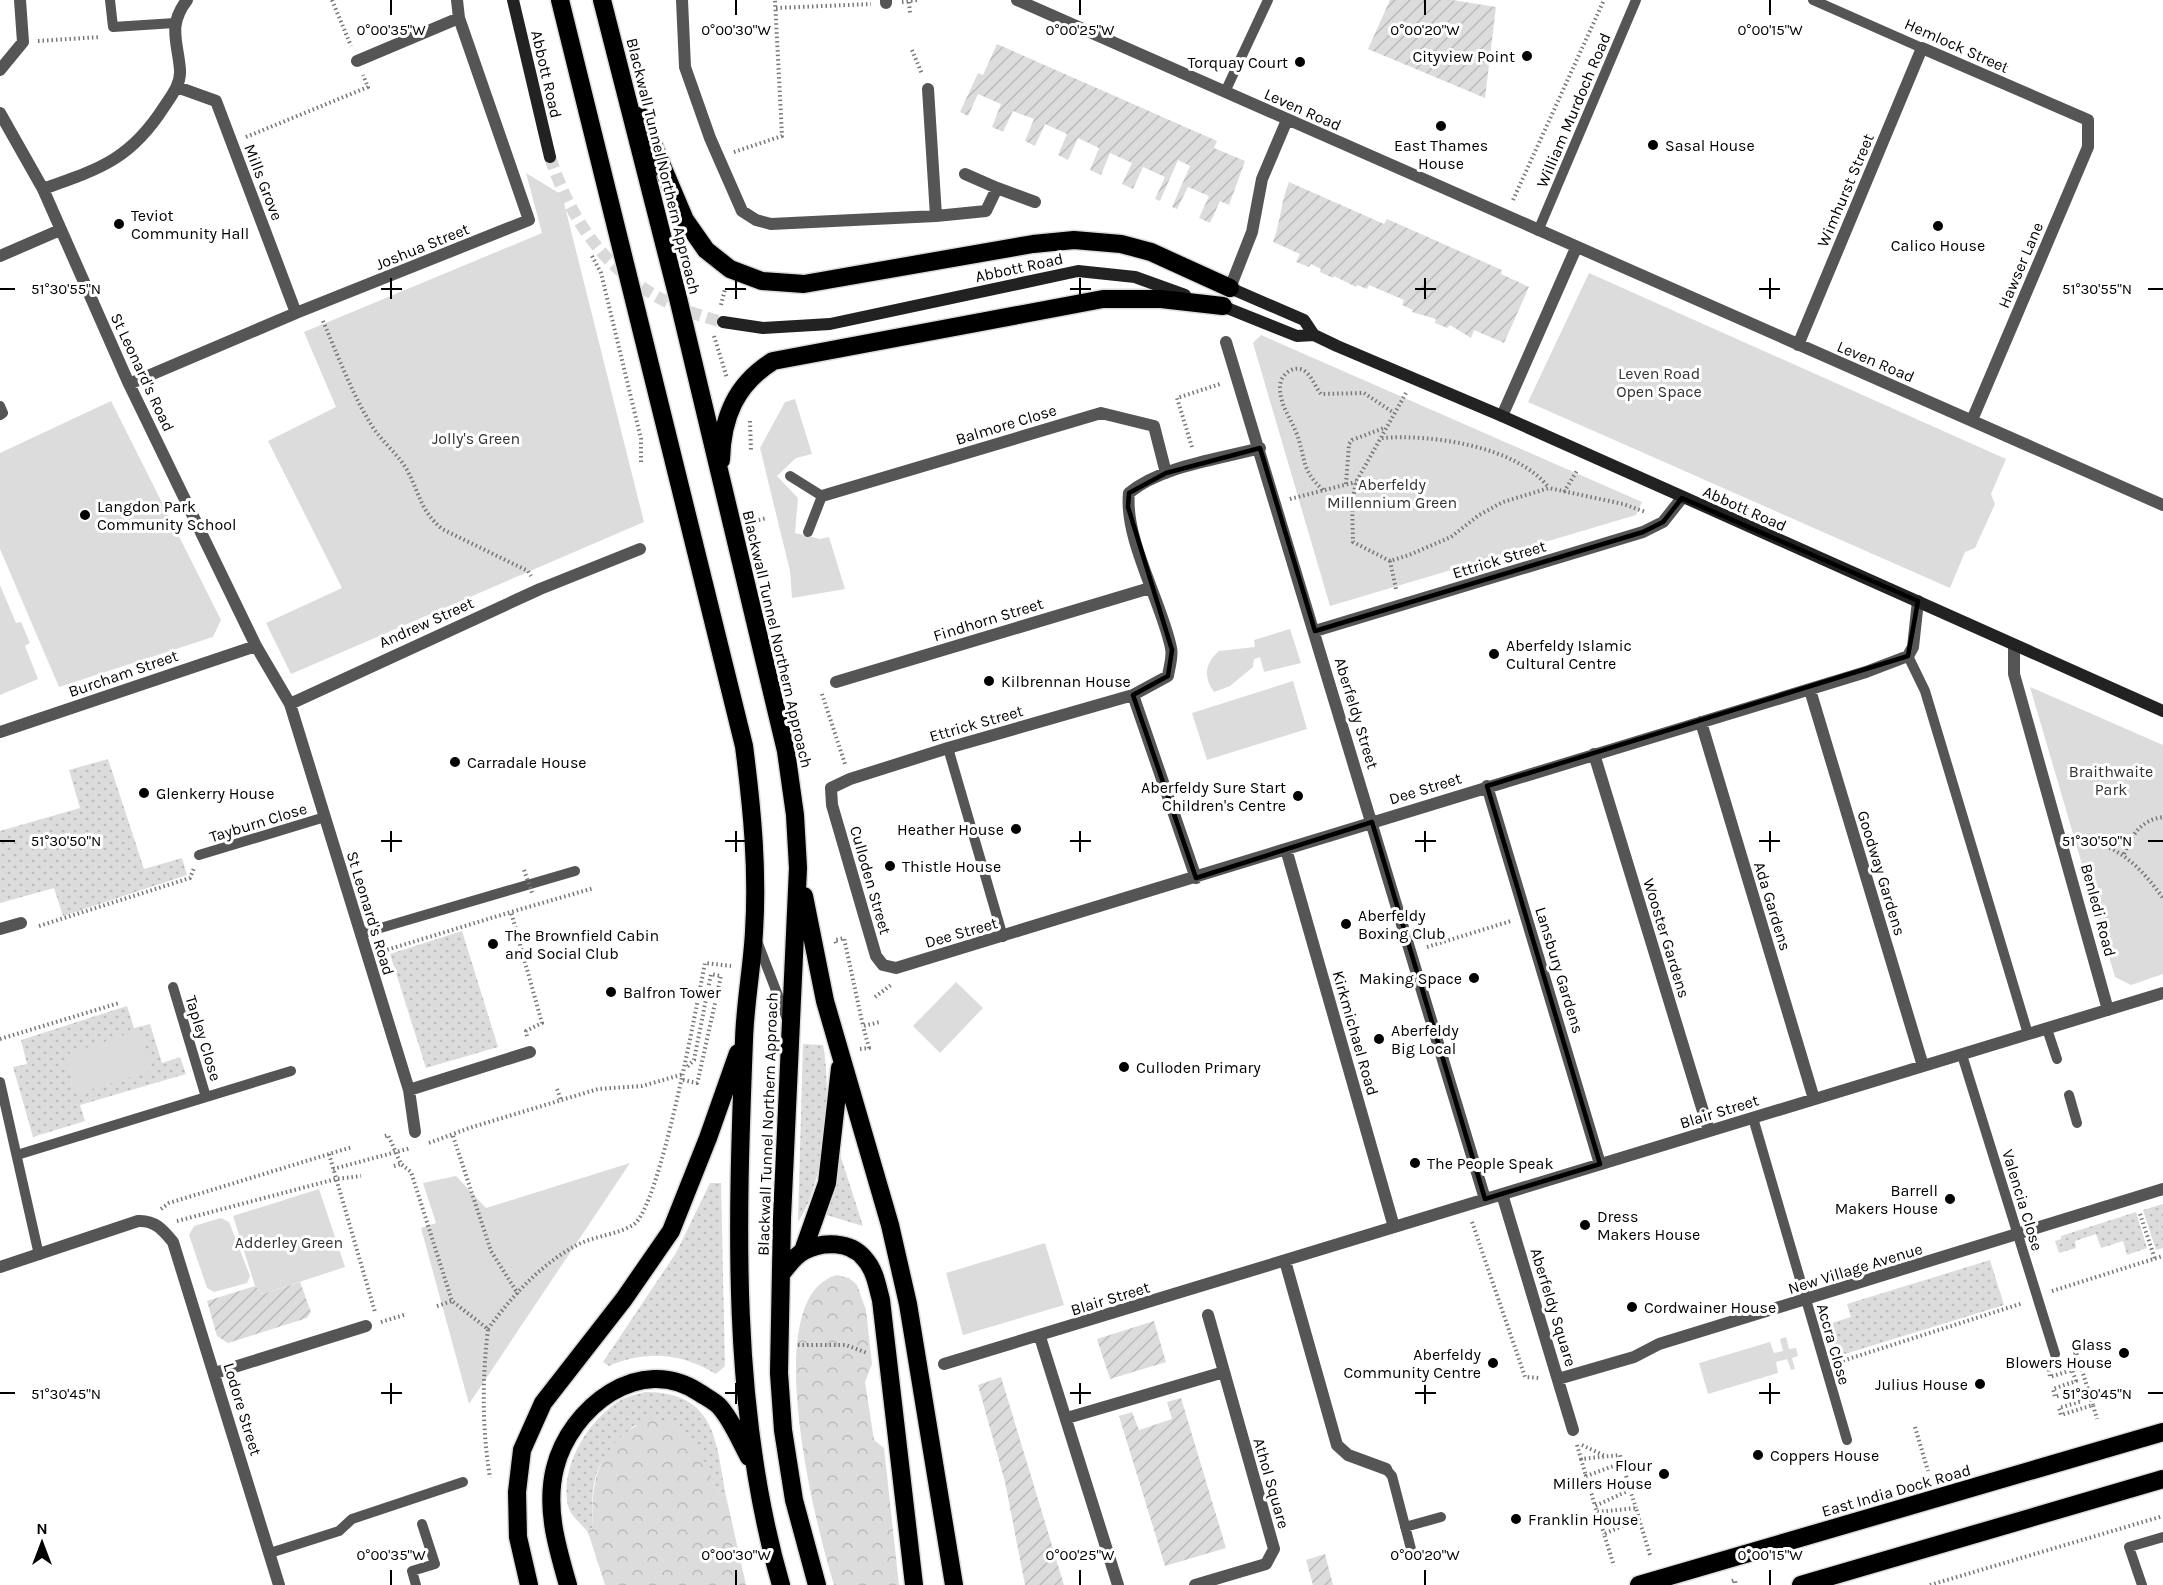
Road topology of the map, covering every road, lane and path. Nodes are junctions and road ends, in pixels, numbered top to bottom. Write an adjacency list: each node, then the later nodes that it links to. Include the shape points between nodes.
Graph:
1 (20, 0): 23 (street)
2 (110, 0): 22 (lane)
3 (187, 0): 21 (street)
4 (332, 0): 27 (path)
5 (457, 0): 20 (street, Joshua Street)
6 (513, 0): 36 (main road, Abbott Road)
7 (560, 0): 128 (highway, Blackwall Tunnel Northern Approach, via 744,746 753,814)
8 (602, 0): 26 (highway, Blackwall Tunnel Northern Approach)
9 (682, 0): 37 (street, via 685,68)
10 (775, 0): 18 (path)
11 (1017, 0): 31 (street, Leven Road)
12 (1268, 0): 31 (lane)
13 (1604, 0): 43 (path)
14 (1636, 0): 45 (lane, William Murdoch Road)
15 (1813, 0): 24 (lane, Hemlock Street)
16 (886, 2): 18 (path)
17 (909, 2): 19 (path)
18 (776, 8): 37 (path, via 782,136)
19 (910, 13)
20 (459, 18): 27 (street); 50 (street, Joshua Street, via 530,220)
21 (175, 23): 22 (lane); 29 (street, via 180,71)
22 (113, 27): 23 (path, via 107,36)
23 (23, 42): 28 (street)
24 (1922, 48): 34 (street, Hemlock Street); 56 (street, Wimhurst Street)
25 (912, 50): 30 (path)
26 (616, 56): 49 (highway, via 685,220 706,250 743,275 762,281 804,284 1074,240 1121,244 1151,252); 75 (highway, Blackwall Tunnel Northern Approach)
27 (357, 61): 35 (path, via 368,87)
28 (0, 70)
29 (177, 87): 35 (street, Mills Grove, via 216,101); 40 (street, via 140,141 100,168)
30 (928, 88): 42 (street)
31 (1225, 93): 33 (street, Leven Road)
32 (0, 113): 40 (street, St Leonard's Road)
33 (1287, 120): 43 (street, Leven Road); 49 (street, via 1262,179 1252,232)
34 (2088, 120): 65 (street, Hawser Lane, via 2088,147)
35 (231, 143): 52 (street, Mills Grove)
36 (550, 156)
37 (719, 157): 42 (street, via 742,211 756,220 771,224)
38 (965, 174): 39 (street)
39 (997, 188): 41 (street); 42 (street, via 986,211)
40 (43, 189): 44 (street, St Leonard's Road)
41 (1035, 202)
42 (936, 216)
43 (1506, 217): 45 (street, Leven Road)
44 (60, 230): 47 (street); 59 (street, St Leonard's Road)
45 (1538, 231): 46 (street, Leven Road)
46 (1576, 248): 56 (street, Leven Road); 64 (street)
47 (0, 256)
48 (592, 256): 72 (path, via 601,273 641,439)
49 (1230, 288): 54 (main road, Abbott Road, via 1304,320)
50 (317, 306): 52 (street, Joshua Street); 90 (path, via 356,396 373,427 406,469 430,519 451,534 528,571)
51 (1223, 306): 53 (main road, Abbott Road, via 1135,277 1078,272 830,324 763,328); 54 (main road, Abbott Road, via 1297,336); 75 (highway, via 1103,298 773,361 745,382 737,396 725,431)
52 (296, 313): 59 (street, Joshua Street)
53 (723, 322)
54 (1314, 335): 58 (main road, Abbott Road)
55 (1226, 342): 57 (street, Aberfeldy Street)
56 (1798, 345): 65 (street, Leven Road)
57 (1238, 379): 68 (street, Aberfeldy Street); 71 (path, via 1177,398 1193,449)
58 (1414, 380): 61 (path); 64 (main road, Abbott Road)
59 (129, 384): 95 (street, St Leonard's Road)
60 (0, 406): 62 (lane)
61 (1394, 413): 66 (path); 79 (path, via 1365,393 1321,394 1302,369 1288,370 1282,375 1281,399 1296,431 1305,470)
62 (0, 415)
63 (752, 416): 69 (path)
64 (1502, 416): 70 (main road, Abbott Road)
65 (1972, 420): 84 (street, Leven Road)
66 (1385, 428): 67 (path); 77 (path, via 1349,444)
67 (1382, 438): 76 (path, via 1366,459); 78 (path, via 1449,440 1515,462 1539,476)
68 (1260, 448): 73 (street); 83 (street, Aberfeldy Street)
69 (751, 451)
70 (1587, 454): 80 (path); 82 (main road, Abbott Road)
71 (1162, 458): 73 (street, Balmore Close); 81 (street, Balmore Close, via 1154,426 1101,413)
72 (641, 462)
73 (1166, 473): 89 (street, via 1130,493 1128,507)
74 (789, 476): 81 (lane)
75 (721, 477): 117 (highway, Blackwall Tunnel Northern Approach, via 786,751)
76 (1356, 482): 77 (path); 88 (path, via 1353,542)
77 (1346, 484): 79 (path)
78 (1549, 488): 80 (path); 88 (path, via 1503,502 1451,537)
79 (1323, 490): 83 (path)
80 (1564, 492): 85 (path, via 1623,504)
81 (822, 496): 86 (lane)
82 (1682, 498): 85 (street, Ettrick Street); 91 (main road, Abbott Road)
83 (1276, 503): 93 (street, Aberfeldy Street)
84 (2163, 505)
85 (1665, 520): 92 (street, Ettrick Street, via 1643,532)
86 (808, 532)
87 (640, 549): 90 (street, Andrew Street)
88 (1390, 561): 92 (path)
89 (1150, 588): 97 (street, Findhorn Street); 100 (street, Ettrick Street, via 1172,651 1168,676)
90 (540, 589): 101 (street, Andrew Street)
91 (1918, 601): 94 (main road, Abbott Road); 96 (street, via 1913,646)
92 (1401, 606): 93 (street, Ettrick Street)
93 (1315, 631): 112 (street, Aberfeldy Street)
94 (2014, 645): 102 (main road, Abbott Road); 113 (street, Benledi Road, via 2014,674)
95 (256, 646): 101 (street); 104 (street, Burcham Street)
96 (1908, 656): 99 (street, Dee Street); 145 (lane, via 1924,691)
97 (836, 682)
98 (820, 686): 107 (path)
99 (1810, 690): 103 (street, Dee Street); 153 (street, Goodway Gardens)
100 (1133, 695): 105 (street, Ettrick Street); 120 (street)
101 (290, 704): 110 (street, St Leonard's Road)
102 (2163, 711)
103 (1701, 722): 106 (street, Dee Street); 162 (street, Ada Gardens)
104 (0, 732)
105 (948, 748): 109 (street, Ettrick Street, via 850,778); 130 (lane)
106 (1594, 754): 108 (street, Dee Street); 166 (street, Wooster Gardens)
107 (845, 764)
108 (1487, 786): 112 (street, Dee Street); 125 (street, Lansbury Gardens)
109 (831, 788): 135 (street, Culloden Street, via 832,805 876,956)
110 (325, 817): 116 (lane, Tayburn Close); 129 (street, St Leonard's Road)
111 (2163, 817): 115 (path, via 2142,825)
112 (1372, 822): 114 (street, Dee Street); 132 (street, Aberfeldy Street)
113 (2063, 841): 115 (path, via 2102,843); 140 (street, Benledi Road)
114 (1286, 849): 120 (street, Dee Street); 188 (street, Kirkmichael Road)
115 (2124, 854): 123 (path)
116 (199, 855): 126 (path, via 190,878 33,928)
117 (798, 868): 143 (highway, Blackwall Tunnel Northern Approach); 151 (highway, via 825,1001)
118 (525, 870): 122 (path, bridge)
119 (575, 871): 129 (lane)
120 (1197, 878): 130 (street, Dee Street)
121 (594, 888): 124 (path)
122 (532, 894)
123 (2163, 898)
124 (511, 912): 133 (path); 149 (path, via 542,1023 526,1031)
125 (1527, 916): 132 (path); 176 (street, Lansbury Gardens)
126 (21, 922): 127 (street)
127 (0, 929)
128 (754, 932): 134 (highway, Blackwall Tunnel Northern Approach); 143 (lane)
129 (360, 934): 133 (street, St Leonard's Road)
130 (1003, 937): 135 (street, Dee Street)
131 (838, 951): 142 (path, via 835,940 844,938)
132 (1412, 952): 183 (street, Aberfeldy Street)
133 (367, 956): 159 (street, St Leonard's Road)
134 (750, 969): 146 (highway, Blackwall Tunnel Northern Approach); 154 (path, via 705,963)
135 (897, 974): 138 (path)
136 (173, 987): 161 (lane, Tapley Close)
137 (2163, 993): 140 (street, Blair Street)
138 (875, 997)
139 (118, 1003): 147 (path)
140 (2108, 1010): 144 (street, Blair Street)
141 (880, 1022): 142 (path)
142 (863, 1026): 148 (path, via 869,1048 861,1051)
143 (790, 1028): 196 (highway, Blackwall Tunnel Northern Approach)
144 (2047, 1029): 145 (street, Blair Street); 152 (lane)
145 (2028, 1034): 150 (street, Blair Street)
146 (744, 1037): 227 (highway, Blackwall Tunnel Northern Approach, via 740,1233 746,1406); 252 (highway, via 671,1231 543,1403 522,1450 517,1492 518,1537)
147 (0, 1039)
148 (859, 1047)
149 (530, 1052): 159 (street)
150 (1962, 1054): 153 (street, Blair Street); 189 (lane, Valencia Close)
151 (841, 1058): 190 (highway, via 827,1183); 257 (highway, via 890,1225 908,1304)
152 (2057, 1059)
153 (1923, 1066): 162 (street, Blair Street)
154 (686, 1068): 156 (path); 156 (path, via 694,1060 711,974 721,976 707,1055 697,1083)
155 (291, 1071): 161 (lane)
156 (684, 1077): 163 (path, via 642,1086 598,1089); 197 (path, via 651,1195 641,1217 633,1225 578,1244 547,1264)
157 (0, 1082): 174 (lane)
158 (557, 1089): 163 (path)
159 (409, 1090): 167 (street, St Leonard's Road)
160 (2069, 1095): 165 (lane)
161 (206, 1097): 174 (lane)
162 (1814, 1099): 164 (street, Blair Street)
163 (561, 1100): 169 (path)
164 (1753, 1118): 166 (street, Blair Street); 199 (lane, Accra Close)
165 (2077, 1123)
166 (1709, 1131): 176 (street, Blair Street)
167 (415, 1132)
168 (385, 1136): 172 (path, via 388,1135)
169 (453, 1136): 171 (path); 197 (path, via 492,1251)
170 (352, 1147): 173 (path)
171 (419, 1147)
172 (395, 1152): 175 (path); 178 (path)
173 (329, 1154): 178 (path); 186 (path, via 169,1203)
174 (17, 1155): 191 (lane)
175 (401, 1164): 177 (path); 200 (path, via 411,1172)
176 (1600, 1164): 182 (street, Blair Street)
177 (394, 1166)
178 (333, 1169): 180 (path)
179 (361, 1176): 180 (path)
180 (336, 1179): 187 (path); 203 (path)
181 (2163, 1189): 184 (street, New Village Avenue)
182 (1502, 1194): 183 (street, Blair Street); 214 (street, Aberfeldy Square)
183 (1485, 1198): 185 (street, Blair Street)
184 (2134, 1198): 189 (street, New Village Avenue); 193 (path)
185 (1466, 1204): 188 (street, Blair Street); 214 (path, via 1525,1377)
186 (146, 1220): 187 (street); 191 (street)
187 (158, 1225): 213 (street, Lodore Street, via 173,1242)
188 (1394, 1227): 194 (street, Blair Street)
189 (2018, 1235): 198 (lane, Valencia Close); 199 (street, New Village Avenue)
190 (803, 1251): 196 (highway); 211 (highway, via 829,1244 847,1246 863,1256 874,1272 881,1300)
191 (39, 1255): 195 (street)
192 (2163, 1256): 193 (path)
193 (2155, 1259): 198 (path)
194 (1285, 1261): 205 (street, Blair Street); 226 (street, via 1337,1445 1348,1455)
195 (0, 1267)
196 (781, 1274): 255 (highway, Blackwall Tunnel Northern Approach, via 779,1373 783,1430 794,1500)
197 (518, 1294): 204 (path)
198 (2037, 1295): 207 (lane, Valencia Close); 210 (path, via 2019,1306)
199 (1806, 1300): 210 (lane, Accra Close); 214 (street, New Village Avenue)
200 (452, 1301): 201 (path); 204 (path)
201 (437, 1305)
202 (1208, 1316): 212 (street, Athol Square)
203 (372, 1324): 213 (street)
204 (488, 1329): 230 (path, via 482,1378 484,1441)
205 (1036, 1338): 209 (street, Blair Street); 216 (street)
206 (798, 1345): 211 (path, via 856,1347)
207 (2055, 1354): 208 (path, via 2076,1352)
208 (2079, 1361): 215 (path); 215 (path, via 2047,1371 2050,1377 2072,1370 2076,1382 2053,1389 2055,1397 2078,1390 2082,1401 2059,1408 2061,1415)
209 (944, 1364)
210 (1825, 1366): 221 (lane, Accra Close)
211 (889, 1369): 256 (highway)
212 (1224, 1372): 216 (street); 259 (street, Athol Square, via 1274,1549 1266,1564)
213 (215, 1373): 247 (street, Lodore Street)
214 (1558, 1379): 219 (street, Aberfeldy Square)
215 (2092, 1405): 217 (path)
216 (1067, 1418): 258 (street)
217 (2097, 1419)
218 (1915, 1427): 228 (path)
219 (1573, 1430): 224 (path)
220 (2163, 1432): 260 (highway, East India Dock Road)
221 (1847, 1440)
222 (1592, 1449): 223 (path)
223 (1607, 1457): 224 (path); 225 (path, via 1620,1455)
224 (1581, 1459): 229 (path)
225 (1622, 1463): 229 (path); 233 (path)
226 (1386, 1469): 243 (lane, via 1392,1476)
227 (755, 1470): 253 (highway, via 718,1406 692,1388 671,1381 643,1380 616,1388 595,1401 575,1425 555,1468 550,1499 554,1538); 254 (highway, Blackwall Tunnel Northern Approach)
228 (1928, 1471)
229 (1586, 1476): 234 (path)
230 (490, 1478)
231 (2163, 1479): 261 (highway)
232 (463, 1482): 247 (lane, via 352,1519 339,1531)
233 (1628, 1482): 234 (path); 235 (path)
234 (1589, 1485): 236 (path)
235 (1630, 1490): 236 (path); 237 (path)
236 (1595, 1506): 238 (path)
237 (1636, 1508): 238 (path); 241 (path)
238 (1597, 1512): 244 (path)
239 (2163, 1516): 262 (path)
240 (1441, 1517): 243 (lane)
241 (1639, 1519): 244 (path); 248 (path)
242 (422, 1524): 251 (lane, via 435,1564 412,1571)
243 (1405, 1527): 246 (lane)
244 (1604, 1534): 249 (path)
245 (2163, 1537): 263 (lane, via 2129,1547)
246 (1411, 1548)
247 (270, 1553): 250 (street, Lodore Street)
248 (1650, 1555)
249 (1614, 1566)
250 (279, 1585)
251 (416, 1585)
252 (529, 1585)
253 (568, 1585)
254 (781, 1585)
255 (817, 1585)
256 (914, 1585)
257 (954, 1585)
258 (1118, 1585)
259 (1195, 1585)
260 (1639, 1585)
261 (1801, 1585)
262 (1930, 1585)
263 (2142, 1585)

